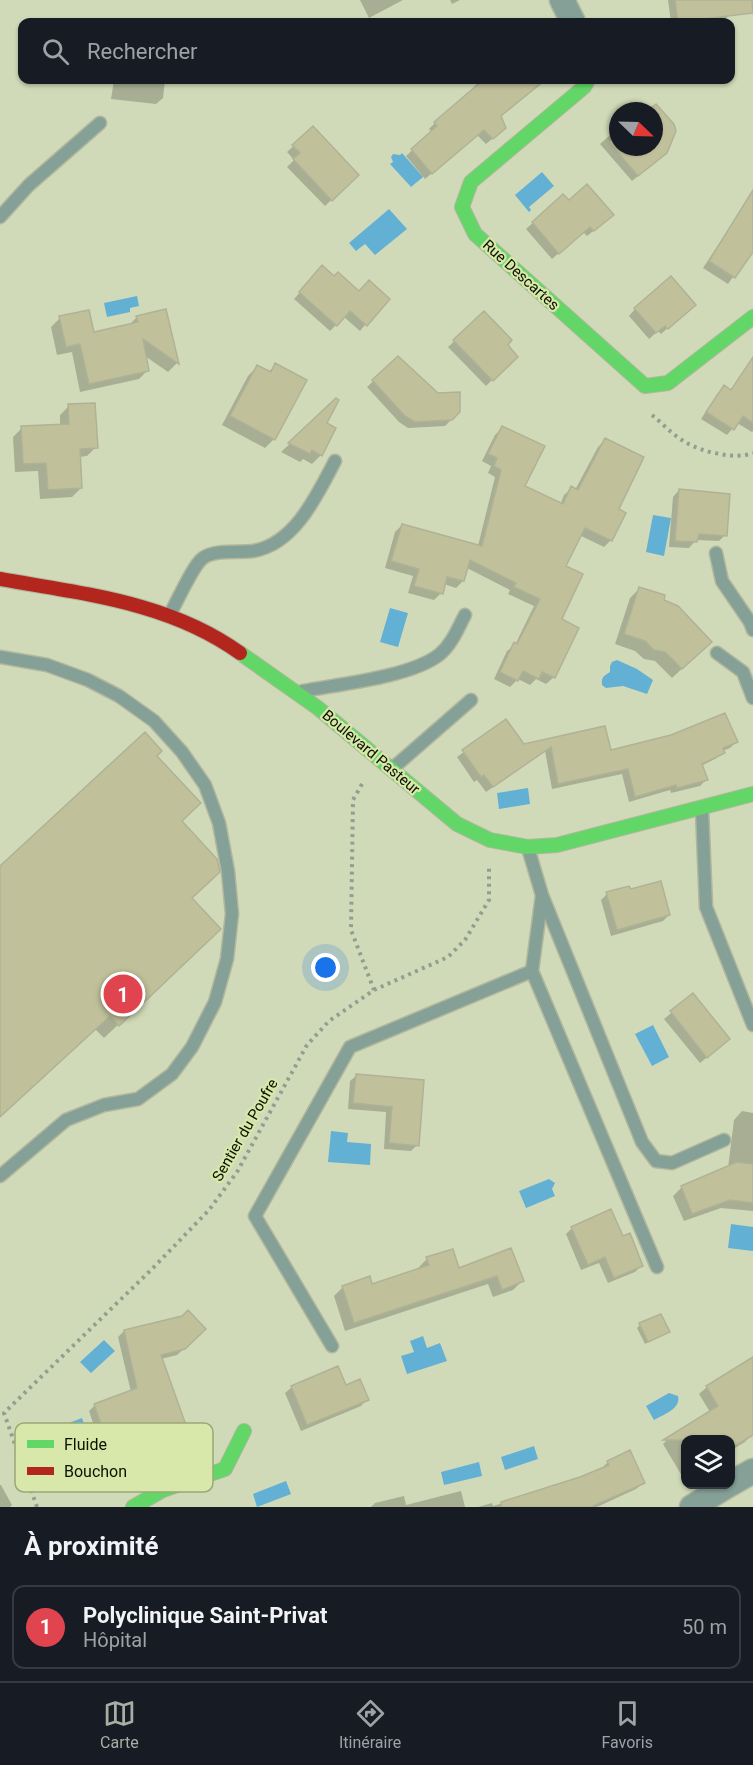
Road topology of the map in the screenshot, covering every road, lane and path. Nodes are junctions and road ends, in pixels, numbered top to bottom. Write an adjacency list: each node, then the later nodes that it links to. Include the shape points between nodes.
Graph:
1 (562, 0): 2 (street)
2 (571, 18)
3 (586, 84): 7 (street, Rue Descartes, via 471,182 462,207 475,234)
4 (100, 123): 5 (lane, via 29,185)
5 (0, 217)
6 (753, 317): 7 (street, via 669,383)
7 (645, 386): 8 (path, via 647,411 686,442 734,456)
8 (753, 453)
9 (334, 461): 12 (lane, via 302,517 278,542 255,551 202,558)
10 (716, 553): 14 (lane, via 722,581)
11 (0, 579): 12 (street, Boulevard Pasteur, via 126,601)
12 (170, 615): 17 (street, Boulevard Pasteur, via 218,637)
13 (465, 615): 17 (lane, via 440,654 405,672)
14 (753, 630)
15 (717, 653): 18 (lane, via 743,672)
16 (0, 657): 30 (lane, via 47,665 119,696 154,721 182,752 204,785 219,823 232,914 228,959 215,1002 192,1047 171,1074 138,1099 104,1105 66,1120)
17 (296, 692): 20 (street, Boulevard Pasteur)
18 (753, 698)
19 (471, 700): 20 (lane)
20 (388, 766): 23 (street, Boulevard Pasteur, via 457,824); 27 (path, via 363,782 353,800 351,930)
21 (747, 800): 22 (street, Boulevard Pasteur)
22 (702, 808): 24 (street, Boulevard Pasteur, via 557,845); 28 (lane, via 706,907)
23 (490, 840): 24 (street, Boulevard Pasteur); 27 (path, Sentier du Poufre, via 489,900 465,940 448,957)
24 (528, 847): 25 (lane)
25 (542, 895): 26 (lane); 29 (lane, via 642,1142 656,1161 672,1163)
26 (532, 970): 31 (lane); 32 (lane, via 350,1047 255,1216)
27 (374, 990): 34 (path, Sentier du Poufre, via 329,1021 307,1045 237,1172 209,1210 4,1413)
28 (753, 1025)
29 (724, 1140)
30 (0, 1176)
31 (657, 1267)
32 (332, 1346)
33 (244, 1431): 36 (street, via 225,1469)
34 (15, 1444)
35 (753, 1471): 37 (street)
36 (213, 1473)
37 (735, 1481)
38 (722, 1489): 43 (street)
39 (32, 1492): 41 (path, Sentier du Poufre)
40 (159, 1492): 42 (street)
41 (37, 1507)
42 (133, 1507)
43 (692, 1507)

